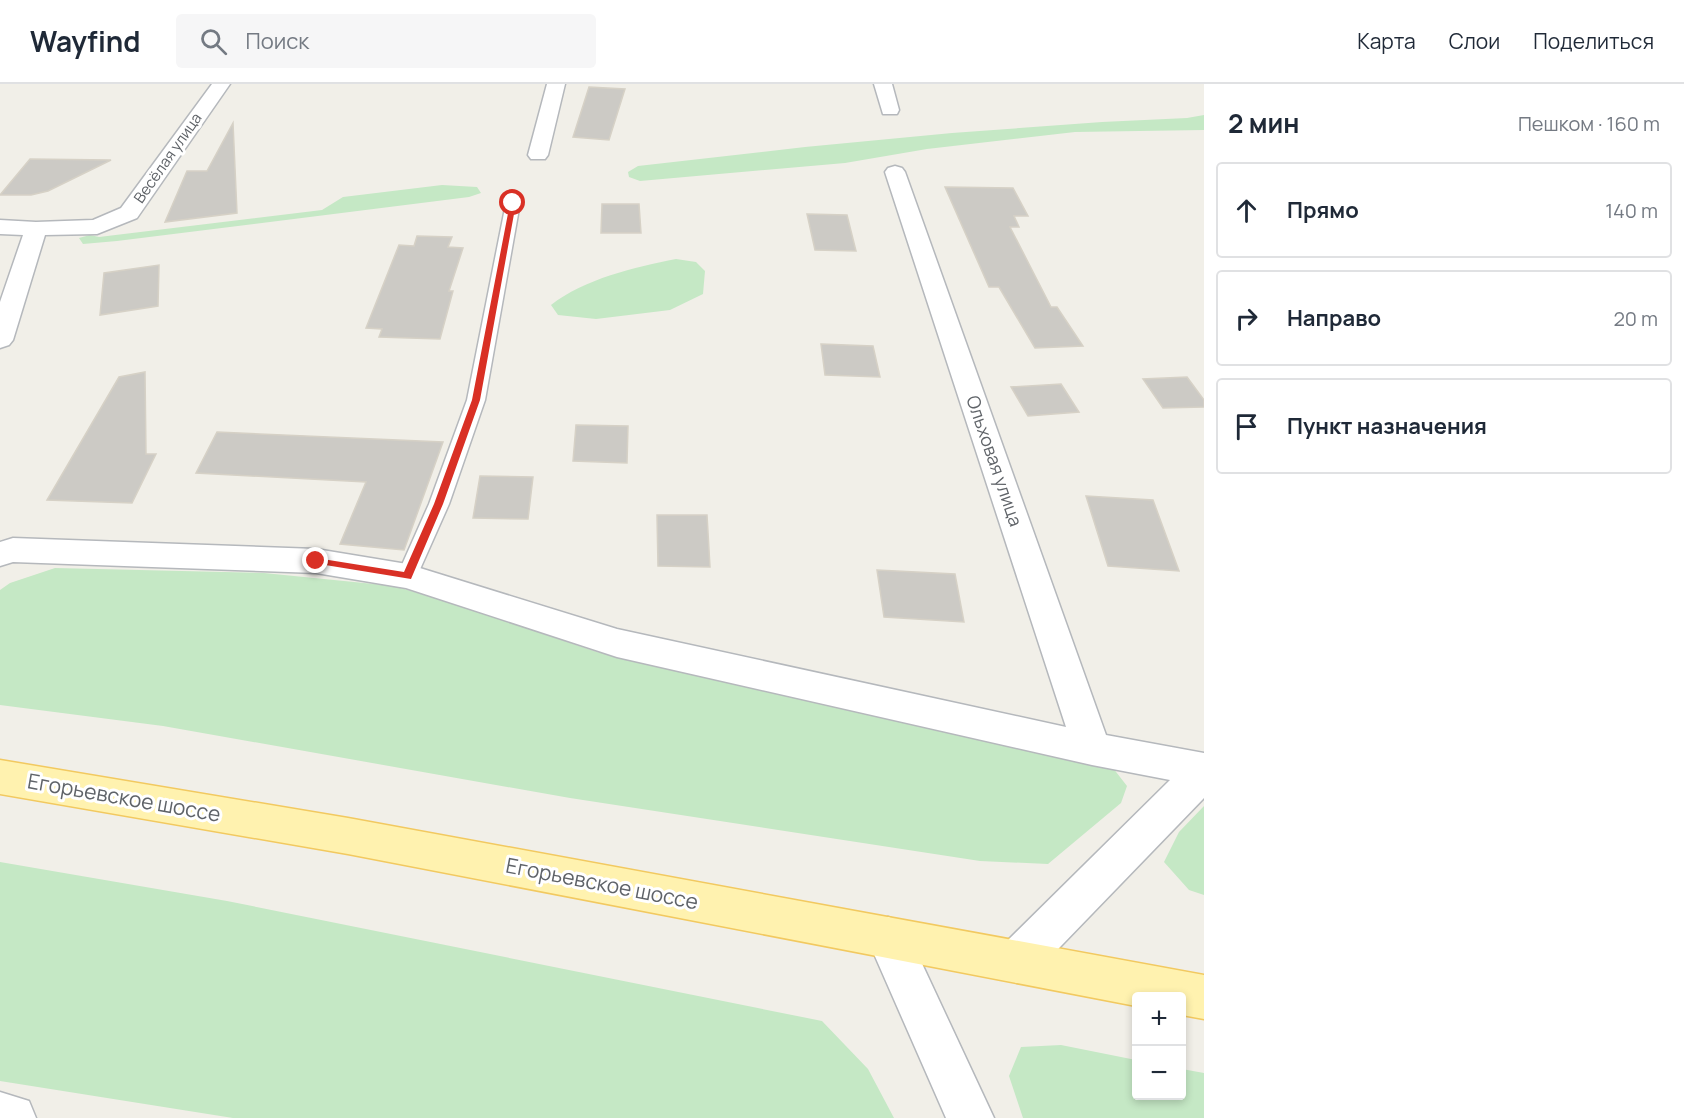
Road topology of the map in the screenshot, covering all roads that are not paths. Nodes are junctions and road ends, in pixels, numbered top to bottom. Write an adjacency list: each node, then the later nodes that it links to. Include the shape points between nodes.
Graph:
1 (221, 84): 9 (street, Весёлая улица, via 129,213 97,227)
2 (555, 84): 5 (street)
3 (883, 84): 4 (street)
4 (890, 110)
5 (538, 155)
6 (895, 172): 14 (street, Ольховая улица)
7 (513, 203): 13 (lane, via 476,400 439,504)
8 (0, 228): 9 (street, Весёлая улица)
9 (36, 229): 10 (street)
10 (7, 297): 11 (street)
11 (0, 340)
12 (0, 554): 13 (street, via 13,550 316,561)
13 (407, 576): 14 (street, via 617,643)
14 (1092, 749): 15 (street)
15 (1204, 771): 18 (street)
16 (0, 777): 17 (main road, Егорьевское шоссе, via 359,838)
17 (888, 938): 18 (main road, Егорьевское шоссе); 22 (street)
18 (1017, 961): 19 (main road, Егорьевское шоссе)
19 (1204, 997)
20 (0, 1116): 21 (street)
21 (12, 1118)
22 (970, 1118)

